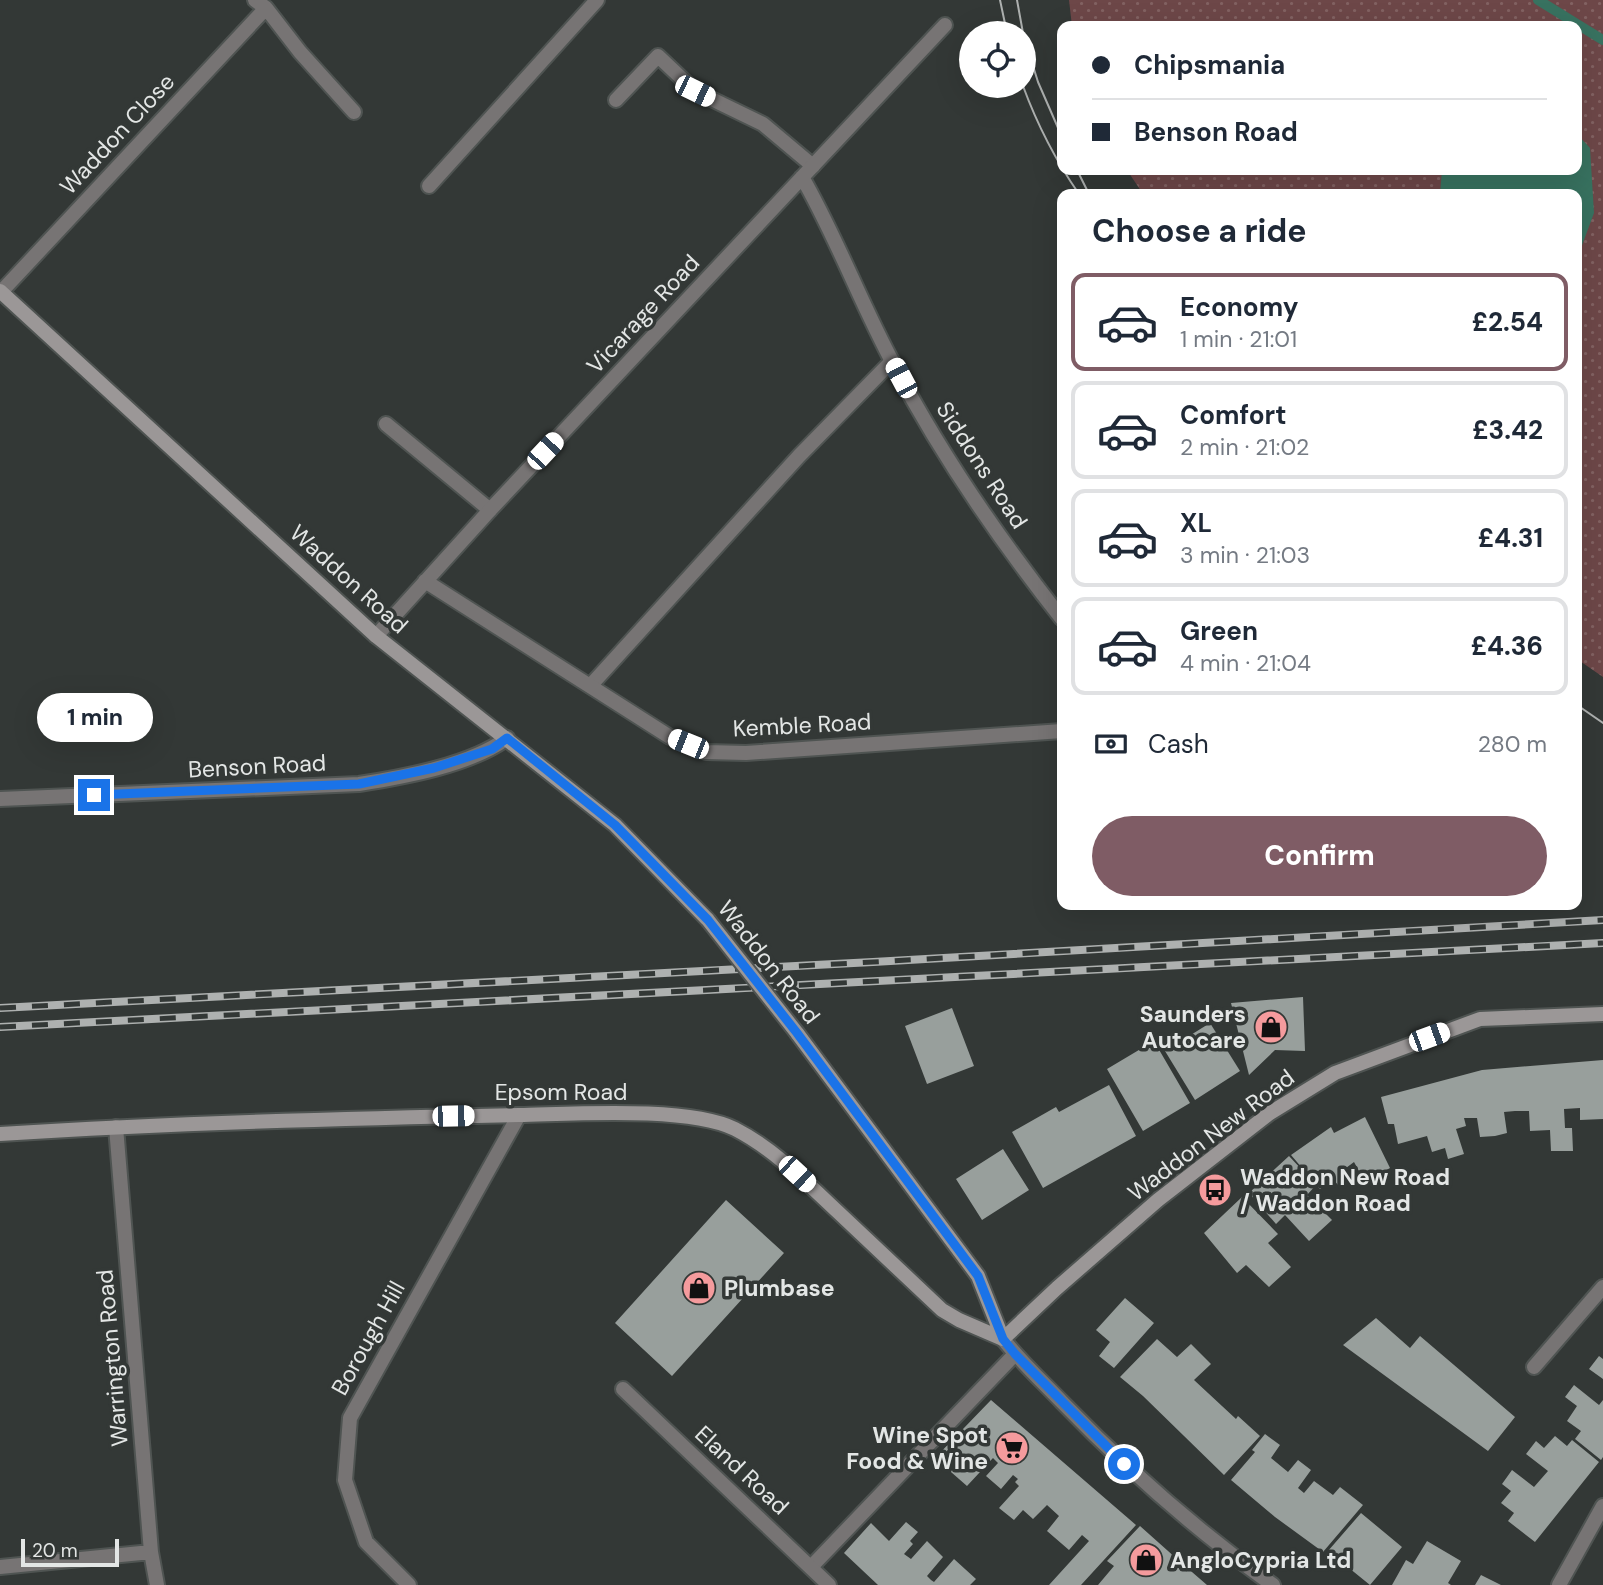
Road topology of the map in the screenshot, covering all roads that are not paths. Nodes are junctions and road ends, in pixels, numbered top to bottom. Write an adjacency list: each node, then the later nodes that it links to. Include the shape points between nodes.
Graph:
1 (597, 0): 8 (street)
2 (260, 4): 5 (street, Waddon Close); 9 (street, Waddon Close)
3 (945, 25): 6 (street, Vicarage Road)
4 (616, 100): 6 (street, via 658,56 695,91 763,124)
5 (354, 111)
6 (813, 166): 7 (street, Vicarage Road)
7 (802, 177): 10 (street, Siddons Road); 12 (street, Vicarage Road)
8 (429, 186)
9 (1, 291): 15 (street, Waddon Road)
10 (892, 362): 14 (street, Siddons Road, via 940,449); 16 (street, via 799,456)
11 (386, 424): 12 (street)
12 (490, 510): 13 (street, Vicarage Road)
13 (425, 581): 15 (street, Vicarage Road); 16 (street, Kemble Road)
14 (1057, 613)
15 (376, 636): 18 (street, Waddon Road)
16 (591, 685): 17 (street, Kemble Road, via 670,737 706,752)
17 (1057, 731)
18 (507, 738): 19 (street, Benson Road, via 492,749 434,768 359,784); 25 (street, Waddon Road, bridge, via 615,825 708,920 978,1276)
19 (0, 799)
20 (1603, 1014): 25 (street, Waddon New Road, via 1480,1019 1335,1073 1270,1113 1158,1200)
21 (519, 1115): 22 (street, Epsom Road); 25 (street, Epsom Road, via 685,1117 734,1129 777,1156 942,1310); 35 (street, Borough Hill, via 351,1418 345,1480 366,1542)
22 (116, 1126): 23 (street, Epsom Road); 30 (street, Warrington Road)
23 (0, 1134)
24 (1603, 1287): 27 (street)
25 (1003, 1339): 26 (street, Waddon Road)
26 (1015, 1354): 32 (street); 33 (street, Waddon Road, via 1142,1481)
27 (1534, 1367)
28 (623, 1389): 32 (street, Eland Road)
29 (1603, 1506): 37 (street)
30 (151, 1552): 31 (street); 34 (street, Warrington Road)
31 (0, 1567)
32 (811, 1567): 36 (street, Eland Road)
33 (1265, 1583)
34 (157, 1585)
35 (409, 1585)
36 (830, 1585)
37 (1559, 1585)

